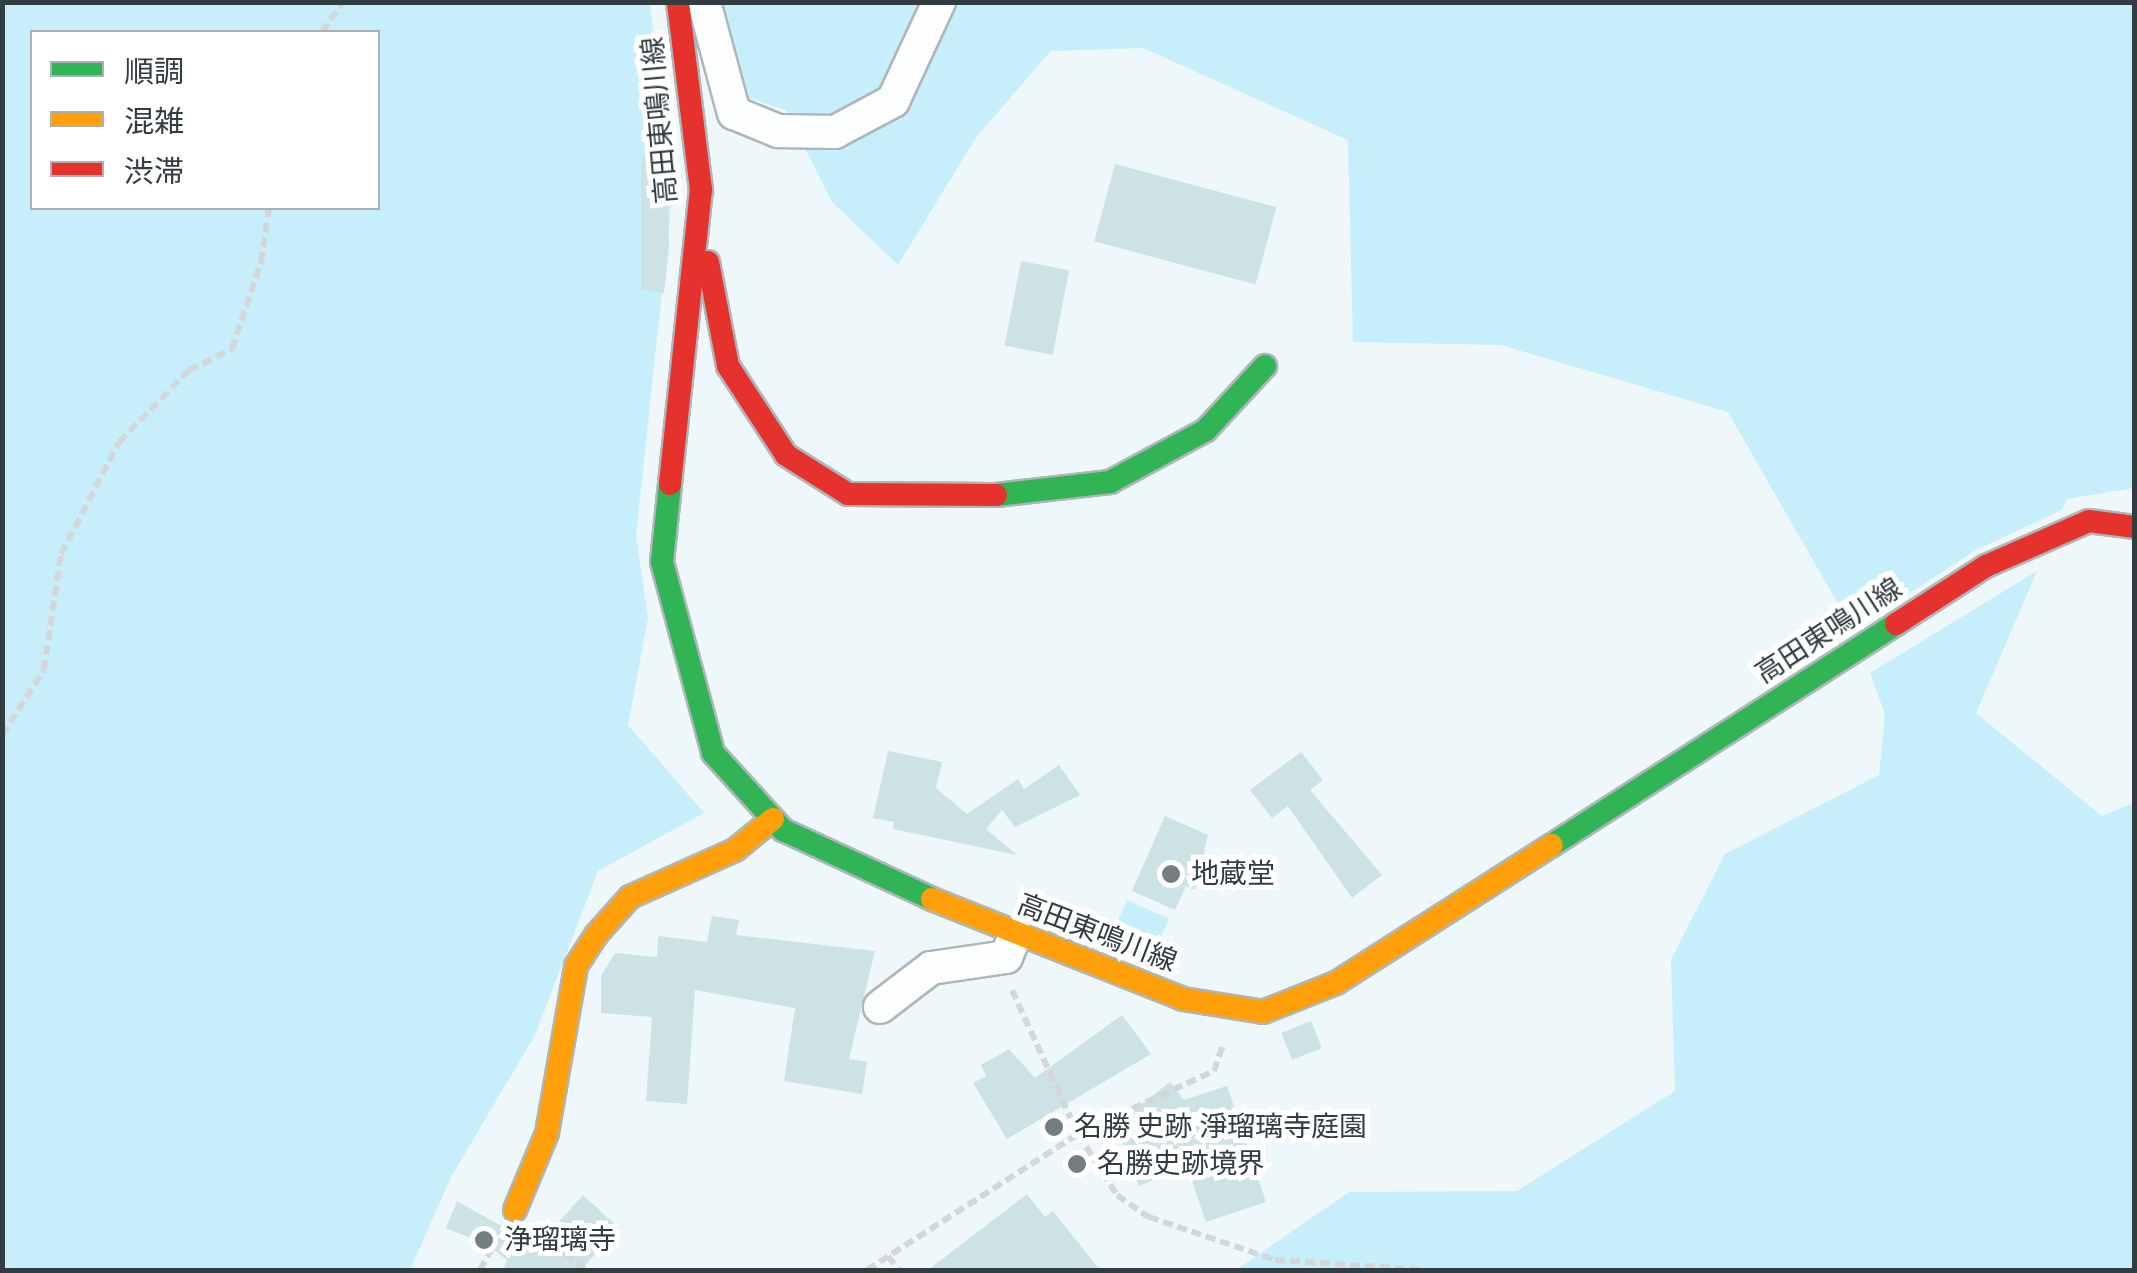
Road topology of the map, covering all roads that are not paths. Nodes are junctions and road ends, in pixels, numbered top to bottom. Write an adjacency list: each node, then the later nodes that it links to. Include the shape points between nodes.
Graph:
1 (678, 2): 4 (main road, 高田東鳴川線)
2 (704, 2): 3 (street, via 734,113 778,131 835,132 893,101)
3 (939, 2)
4 (699, 211): 5 (main road, via 728,366 786,454 848,494 957,500 1110,482 1206,430); 7 (main road, 高田東鳴川線, via 662,562 713,754)
5 (1264, 366)
6 (2134, 527): 8 (main road, 高田東鳴川線, via 2089,521 1986,566 1336,983 1262,1012 1234,1013)
7 (772, 819): 8 (main road, 高田東鳴川線); 10 (main road, via 735,850 630,897 596,935 576,966 547,1133)
8 (1011, 946): 9 (street, via 931,968)
9 (880, 1007)
10 (515, 1210)

